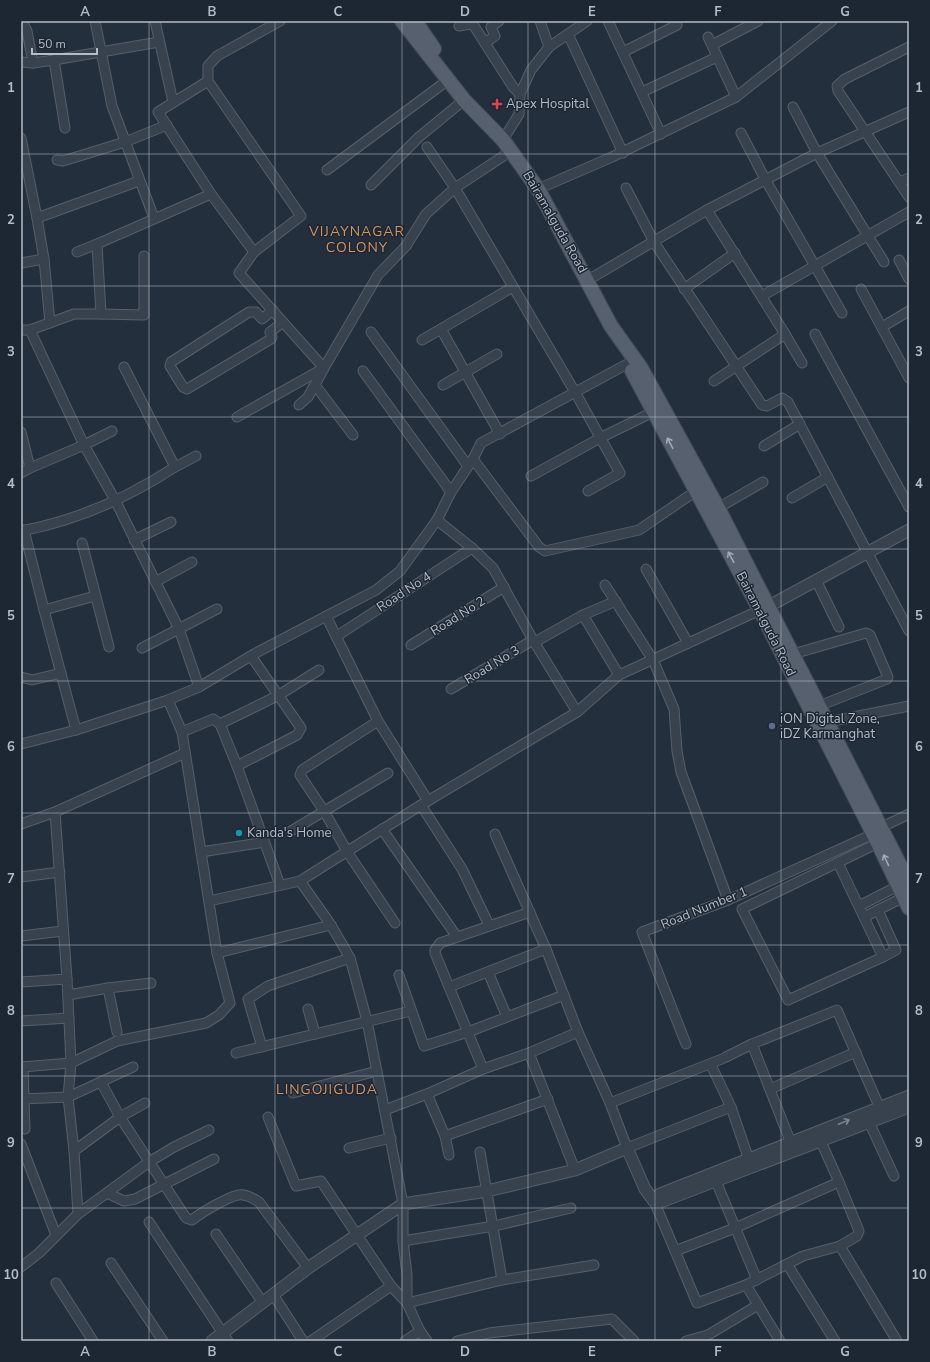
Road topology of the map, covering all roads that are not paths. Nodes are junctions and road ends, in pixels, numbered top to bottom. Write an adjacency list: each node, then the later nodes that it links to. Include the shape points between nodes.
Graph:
1 (22, 21): 27 (street, via 27,31)
2 (95, 21): 23 (street)
3 (156, 21): 17 (street)
4 (280, 21): 29 (street, via 217,56 208,66)
5 (402, 21): 28 (main road, Bairamalguda Road)
6 (415, 21): 36 (main road, Bairamalguda Road, via 470,95)
7 (499, 21): 18 (street, via 491,27 495,36)
8 (540, 21): 20 (street)
9 (587, 21): 15 (street)
10 (608, 21): 22 (street)
11 (758, 21): 19 (street)
12 (829, 22): 32 (street)
13 (677, 25): 22 (street)
14 (459, 26): 18 (street, via 471,24)
15 (568, 34): 20 (street); 47 (street)
16 (708, 36): 19 (street)
17 (159, 42): 23 (street); 34 (street)
18 (485, 44): 31 (street)
19 (712, 45): 24 (street)
20 (549, 47): 31 (street, via 531,70)
21 (909, 47): 40 (street, via 845,79 837,86)
22 (623, 52): 30 (street)
23 (101, 53): 25 (street); 44 (street, via 112,106)
24 (717, 57): 30 (street); 32 (street)
25 (54, 60): 27 (street); 39 (street)
26 (21, 62): 27 (street)
27 (33, 63)
28 (448, 80): 33 (main road, Bairamalguda Road); 50 (street)
29 (208, 81): 34 (street); 69 (street, via 301,216)
30 (642, 92): 42 (street)
31 (520, 94): 45 (street, via 519,114)
32 (736, 97): 42 (street)
33 (464, 100): 36 (main road, Bairamalguda Road); 55 (street, via 419,137)
34 (173, 102): 38 (street, via 158,112)
35 (793, 107): 48 (street)
36 (477, 112): 45 (main road, Bairamalguda Road)
37 (909, 112): 40 (street)
38 (167, 125): 44 (street); 59 (street)
39 (65, 128)
40 (865, 132): 48 (street); 54 (street)
41 (741, 133): 53 (street)
42 (661, 134): 47 (street)
43 (21, 138): 63 (street)
44 (125, 142): 49 (street, via 63,161); 52 (street)
45 (507, 145): 56 (street); 58 (main road, Bairamalguda Road)
46 (427, 147): 56 (street)
47 (623, 152): 58 (street)
48 (817, 153): 53 (street); 65 (street)
49 (57, 160)
50 (326, 170)
51 (909, 178): 54 (street)
52 (139, 180): 63 (street); 64 (street)
53 (765, 180): 61 (street); 76 (street)
54 (899, 182): 60 (street)
55 (371, 185)
56 (455, 188): 79 (street); 102 (street, via 426,214 406,246 378,275)
57 (626, 188): 66 (street)
58 (538, 189): 78 (main road, Bairamalguda Road)
59 (212, 194): 64 (street); 69 (street)
60 (909, 197)
61 (707, 210): 66 (street); 70 (street)
62 (909, 212): 65 (street)
63 (38, 218): 72 (street)
64 (154, 218): 67 (street)
65 (867, 235): 74 (street); 76 (street)
66 (654, 242): 78 (street); 80 (street)
67 (97, 244): 68 (street); 86 (street)
68 (76, 252)
69 (254, 252): 83 (street, via 239,273)
70 (735, 253): 80 (street); 82 (street)
71 (144, 256): 86 (street, via 144,315)
72 (44, 260): 75 (street); 88 (street)
73 (899, 260): 77 (street)
74 (884, 262)
75 (21, 263)
76 (816, 265): 82 (street); 85 (street)
77 (909, 279)
78 (588, 280): 96 (main road, Bairamalguda Road)
79 (513, 287): 90 (street); 109 (street)
80 (684, 289): 100 (street)
81 (861, 289): 89 (street)
82 (762, 296): 93 (street)
83 (273, 310): 87 (street); 87 (street, via 262,319 256,312 249,312 171,362 170,366 183,387 187,388 271,339 270,332)
84 (909, 311): 89 (street)
85 (842, 313)
86 (101, 314): 88 (street, via 74,314)
87 (283, 322): 102 (street)
88 (50, 323): 91 (street)
89 (882, 328): 105 (street)
90 (441, 329): 95 (street); 104 (street)
91 (26, 330): 119 (street)
92 (371, 332): 122 (street)
93 (785, 334): 99 (street); 100 (street)
94 (815, 334): 134 (street)
95 (422, 340)
96 (621, 341): 98 (main road, Bairamalguda Road); 135 (main road, Bairamalguda Road, via 641,368)
97 (497, 354): 104 (street)
98 (629, 363): 109 (street); 111 (main road, Bairamalguda Road)
99 (802, 363)
100 (737, 366): 106 (street); 113 (street, via 764,406 779,399 785,400)
101 (124, 367): 123 (street)
102 (324, 368): 107 (street); 112 (street)
103 (363, 371): 131 (street)
104 (464, 372): 108 (street); 116 (street)
105 (908, 373)
106 (714, 382)
107 (315, 385): 110 (street); 117 (street)
108 (443, 385)
109 (575, 392): 116 (street); 118 (street)
110 (299, 406)
111 (653, 412): 118 (street); 130 (main road, Bairamalguda Road, one-way to 111)
112 (237, 417)
113 (800, 424): 120 (street); 127 (street)
114 (112, 431): 119 (street)
115 (21, 432): 124 (street)
116 (500, 434): 122 (street, via 481,443)
117 (353, 435)
118 (600, 438): 126 (street); 129 (street, via 620,473)
119 (84, 445): 124 (street); 133 (street)
120 (764, 446)
121 (196, 456): 123 (street)
122 (470, 463): 130 (street, via 545,551 639,530); 131 (street)
123 (175, 467): 133 (street)
124 (30, 468): 125 (street)
125 (21, 473)
126 (531, 476)
127 (828, 477): 132 (street); 143 (street)
128 (763, 482): 135 (street)
129 (588, 491)
130 (696, 491): 152 (main road, Bairamalguda Road, one-way to 130)
131 (451, 492): 136 (street)
132 (792, 498)
133 (115, 500): 138 (street, via 75,516); 140 (street)
134 (909, 507)
135 (718, 508): 152 (main road, Bairamalguda Road)
136 (437, 520): 142 (street); 156 (street, via 400,571 376,590)
137 (170, 522): 140 (street)
138 (23, 530): 154 (street)
139 (909, 530): 143 (street)
140 (134, 540): 147 (street)
141 (82, 543): 150 (street)
142 (472, 548): 149 (street, via 493,568); 160 (street, Road No 4)
143 (868, 552): 146 (street); 159 (street)
144 (192, 562): 147 (street)
145 (646, 569): 162 (street)
146 (816, 580): 152 (street); 157 (street)
147 (155, 582): 158 (street)
148 (605, 584): 151 (street)
149 (504, 587): 161 (street); 163 (street, Road No 2)
150 (95, 596): 154 (street); 164 (street)
151 (616, 601): 155 (street, Road No 3); 168 (street)
152 (764, 608): 162 (street); 166 (main road, Bairamalguda Road); 197 (main road, Bairamalguda Road)
153 (217, 609): 158 (street)
154 (44, 610): 170 (street)
155 (583, 615): 161 (street, Road No 3); 171 (street)
156 (326, 616): 160 (street); 167 (street)
157 (839, 627)
158 (179, 629): 165 (street); 173 (street)
159 (909, 631)
160 (337, 636): 180 (street)
161 (534, 641): 174 (street, Road No 3); 179 (street)
162 (688, 643): 168 (street)
163 (411, 645)
164 (109, 647)
165 (142, 648)
166 (793, 654): 177 (main road, Bairamalguda Road); 177 (street, via 868,632 870,634 887,680)
167 (251, 656): 173 (street); 175 (street)
168 (653, 660): 171 (street); 207 (street, via 674,709 681,772)
169 (319, 670): 175 (street)
170 (61, 673): 172 (street, via 32,680); 183 (street)
171 (619, 675): 179 (street)
172 (21, 677)
173 (199, 686): 176 (street)
174 (451, 689)
175 (279, 695): 182 (street); 187 (street, via 299,724 300,732)
176 (168, 700): 183 (street); 184 (street)
177 (820, 706): 181 (main road, Bairamalguda Road)
178 (909, 706): 181 (street)
179 (577, 712): 189 (street)
180 (378, 721): 189 (street); 190 (street, via 301,771 301,776)
181 (828, 722): 197 (main road, Bairamalguda Road)
182 (220, 724): 184 (street, via 208,719); 187 (street)
183 (76, 730): 185 (street)
184 (182, 732): 186 (street)
185 (21, 744)
186 (185, 753): 191 (street); 199 (street)
187 (237, 766): 205 (street)
188 (388, 773): 190 (street)
189 (425, 803): 194 (street); 215 (street, via 462,869)
190 (324, 811): 195 (street); 200 (street)
191 (55, 812): 193 (street); 202 (street)
192 (909, 814): 197 (street)
193 (21, 824)
194 (382, 829): 200 (street); 218 (street)
195 (291, 831)
196 (495, 834): 211 (street)
197 (878, 835): 201 (street); 206 (main road, Bairamalguda Road); 207 (street, Road Number 1)
198 (259, 843): 199 (street)
199 (201, 852): 208 (street)
200 (348, 853): 204 (street); 213 (street)
201 (838, 862): 209 (street); 221 (street, via 742,911 788,1000)
202 (60, 872): 203 (street); 216 (street)
203 (21, 877)
204 (300, 881): 205 (street); 214 (street)
205 (280, 885): 208 (street)
206 (905, 893): 209 (street); 210 (street)
207 (728, 900): 244 (street, Road Number 1, via 642,932)
208 (209, 901): 220 (street)
209 (859, 906): 212 (street)
210 (878, 910): 212 (street); 221 (street, via 896,950)
211 (530, 912): 215 (street); 219 (street)
212 (864, 917): 221 (street)
213 (395, 923)
214 (331, 925): 220 (street); 222 (street)
215 (489, 925): 218 (street)
216 (64, 931): 217 (street); 225 (street)
217 (21, 936)
218 (457, 937): 228 (street, via 440,943 435,950)
219 (546, 949): 223 (street); 231 (street)
220 (217, 953): 233 (street)
221 (884, 957)
222 (350, 958): 232 (street, via 268,986); 239 (street)
223 (488, 972): 228 (street); 236 (street)
224 (399, 975): 235 (street)
225 (67, 979): 226 (street); 230 (street)
226 (21, 982)
227 (151, 983): 229 (street)
228 (450, 987): 241 (street)
229 (108, 988): 230 (street); 240 (street)
230 (68, 995): 237 (street)
231 (564, 995): 236 (street); 242 (street)
232 (248, 999): 233 (street); 246 (street)
233 (230, 1003): 250 (street, via 219,1015 206,1023 117,1041)
234 (308, 1009): 243 (street)
235 (411, 1011): 239 (street); 241 (street, via 424,1046)
236 (507, 1017): 241 (street)
237 (69, 1018): 238 (street); 250 (street)
238 (21, 1021)
239 (367, 1021): 243 (street); 255 (street)
240 (117, 1032)
241 (468, 1032): 254 (street)
242 (578, 1032): 249 (street); 264 (street)
243 (315, 1034): 246 (street)
244 (686, 1044)
245 (752, 1044): 247 (street, via 838,1010); 251 (street); 257 (street)
246 (262, 1047): 248 (street)
247 (856, 1052): 257 (street); 269 (street)
248 (236, 1053)
249 (529, 1053): 254 (street); 263 (street)
250 (71, 1063): 252 (street); 261 (street)
251 (711, 1065): 264 (street); 266 (street)
252 (22, 1067): 262 (street)
253 (133, 1067): 256 (street)
254 (483, 1069): 259 (street)
255 (377, 1071): 258 (street); 268 (street)
256 (101, 1082): 261 (street); 271 (street)
257 (770, 1088): 278 (street)
258 (293, 1093)
259 (427, 1094): 268 (street); 275 (street)
260 (909, 1096): 269 (street)
261 (68, 1097): 262 (street); 282 (street)
262 (22, 1099): 273 (street)
263 (548, 1099): 275 (street); 288 (street)
264 (610, 1103): 281 (street)
265 (145, 1104): 271 (street)
266 (731, 1107): 281 (street); 286 (street)
267 (909, 1107): 269 (street)
268 (385, 1110): 277 (street)
269 (881, 1112): 272 (street); 276 (street, one-way to 269)
270 (268, 1117): 303 (street, via 296,1186 321,1182)
271 (120, 1118): 282 (street); 287 (street)
272 (869, 1122): 276 (street); 289 (street)
273 (25, 1129)
274 (209, 1130): 287 (street, via 174,1146)
275 (445, 1136): 284 (street)
276 (818, 1136): 278 (street); 290 (street); 291 (street)
277 (390, 1138): 280 (street); 296 (street)
278 (791, 1143): 286 (street)
279 (21, 1144): 304 (street)
280 (349, 1148)
281 (627, 1148): 288 (street); 295 (street, via 645,1189)
282 (74, 1151): 298 (street)
283 (480, 1152): 293 (street)
284 (449, 1155)
285 (214, 1160): 292 (street)
286 (749, 1160): 295 (street, via 660,1194)
287 (149, 1162): 292 (street); 294 (street)
288 (575, 1170): 293 (street)
289 (894, 1176)
290 (716, 1181): 295 (street, via 663,1201); 301 (street)
291 (839, 1182): 301 (street); 306 (street, via 858,1231 855,1239)
292 (164, 1186): 294 (street, via 129,1201); 312 (street, via 189,1220 238,1195 253,1198 259,1202)
293 (487, 1191): 296 (street); 300 (street)
294 (107, 1193): 298 (street)
295 (654, 1201): 307 (street)
296 (403, 1204): 303 (street); 305 (street)
297 (571, 1208): 300 (street)
298 (78, 1214): 304 (street)
299 (149, 1222): 323 (street)
300 (494, 1226): 305 (street); 313 (street)
301 (735, 1228): 307 (street); 314 (street)
302 (216, 1234): 319 (street)
303 (356, 1234): 312 (street); 317 (street)
304 (56, 1235): 311 (street)
305 (403, 1241): 320 (street)
306 (840, 1246): 309 (street, via 803,1256); 338 (street)
307 (675, 1251): 316 (street, via 697,1303)
308 (111, 1263): 327 (street)
309 (788, 1264): 314 (street); 337 (street)
310 (594, 1265): 313 (street)
311 (21, 1267)
312 (308, 1268): 318 (street)
313 (502, 1280): 320 (street)
314 (757, 1280): 316 (street)
315 (56, 1283): 326 (street)
316 (746, 1285): 321 (street)
317 (391, 1286): 320 (street); 330 (street)
318 (274, 1296): 319 (street); 329 (street)
319 (263, 1303): 323 (street)
320 (407, 1303): 322 (street)
321 (758, 1305): 325 (street); 336 (street)
322 (420, 1331): 331 (street); 332 (street)
323 (225, 1337): 328 (street)
324 (491, 1337): 333 (street); 334 (street, via 612,1319)
325 (710, 1338): 335 (street)
326 (93, 1341)
327 (163, 1341)
328 (212, 1341)
329 (303, 1341)
330 (311, 1341)
331 (405, 1341)
332 (427, 1341)
333 (457, 1341)
334 (634, 1341)
335 (686, 1341)
336 (780, 1341)
337 (835, 1341)
338 (897, 1341)

